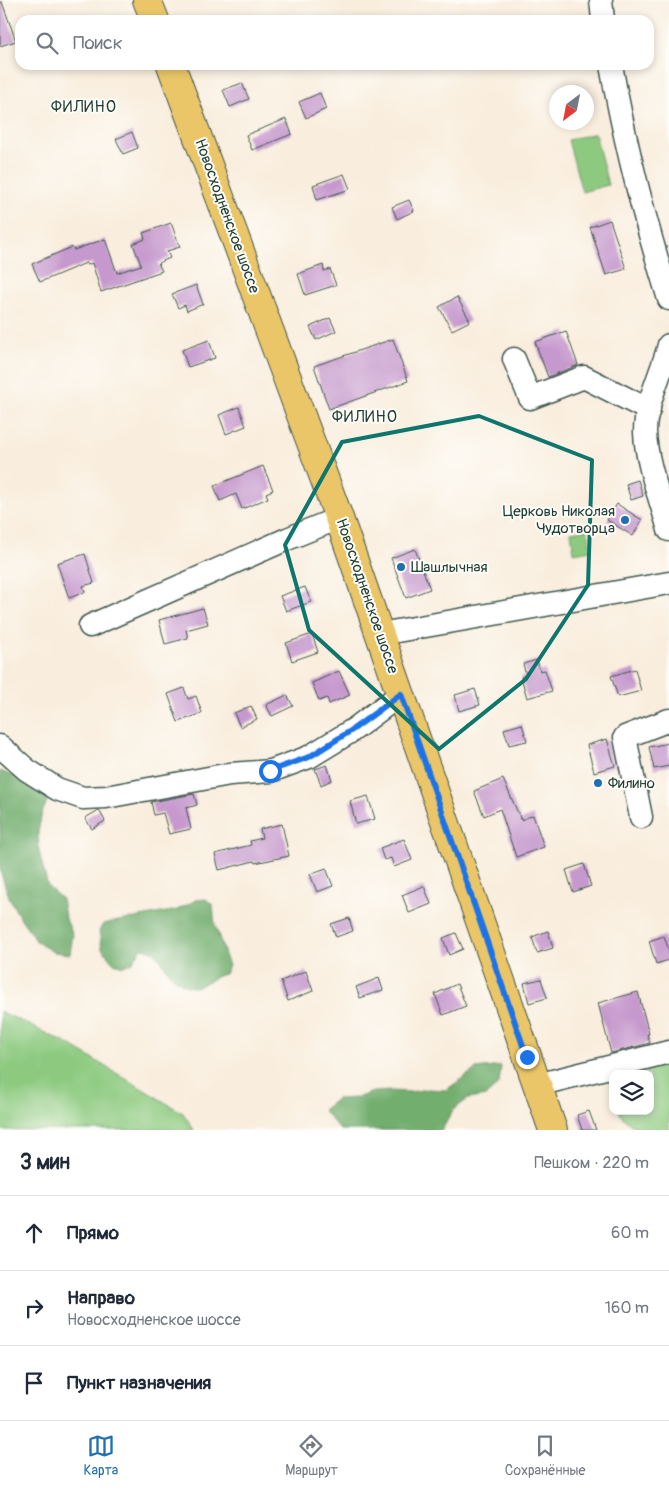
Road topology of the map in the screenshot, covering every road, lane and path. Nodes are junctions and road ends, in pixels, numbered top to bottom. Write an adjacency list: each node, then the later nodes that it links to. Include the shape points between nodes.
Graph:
1 (147, 0): 3 (main road)
2 (601, 0): 4 (street)
3 (152, 15)
4 (602, 15)
5 (173, 70): 11 (main road, Новосходненское шоссе)
6 (612, 70): 7 (street, via 650,240)
7 (669, 300)
8 (669, 346): 10 (street)
9 (514, 359): 10 (street, via 530,398 584,378)
10 (648, 410): 12 (street, via 646,432 650,463)
11 (340, 518): 14 (street); 15 (main road, Новосходненское шоссе)
12 (668, 524)
13 (669, 584): 15 (street)
14 (90, 626)
15 (380, 634): 16 (main road, Новосходненское шоссе)
16 (401, 694): 18 (street, via 309,757 270,771 230,774 106,798 82,798 57,789 27,770); 21 (main road, Новосходненское шоссе)
17 (669, 720): 19 (street, via 625,737)
18 (0, 746)
19 (641, 817)
20 (669, 1052): 21 (street)
21 (537, 1085): 22 (main road, Новосходненское шоссе)
22 (554, 1130)

